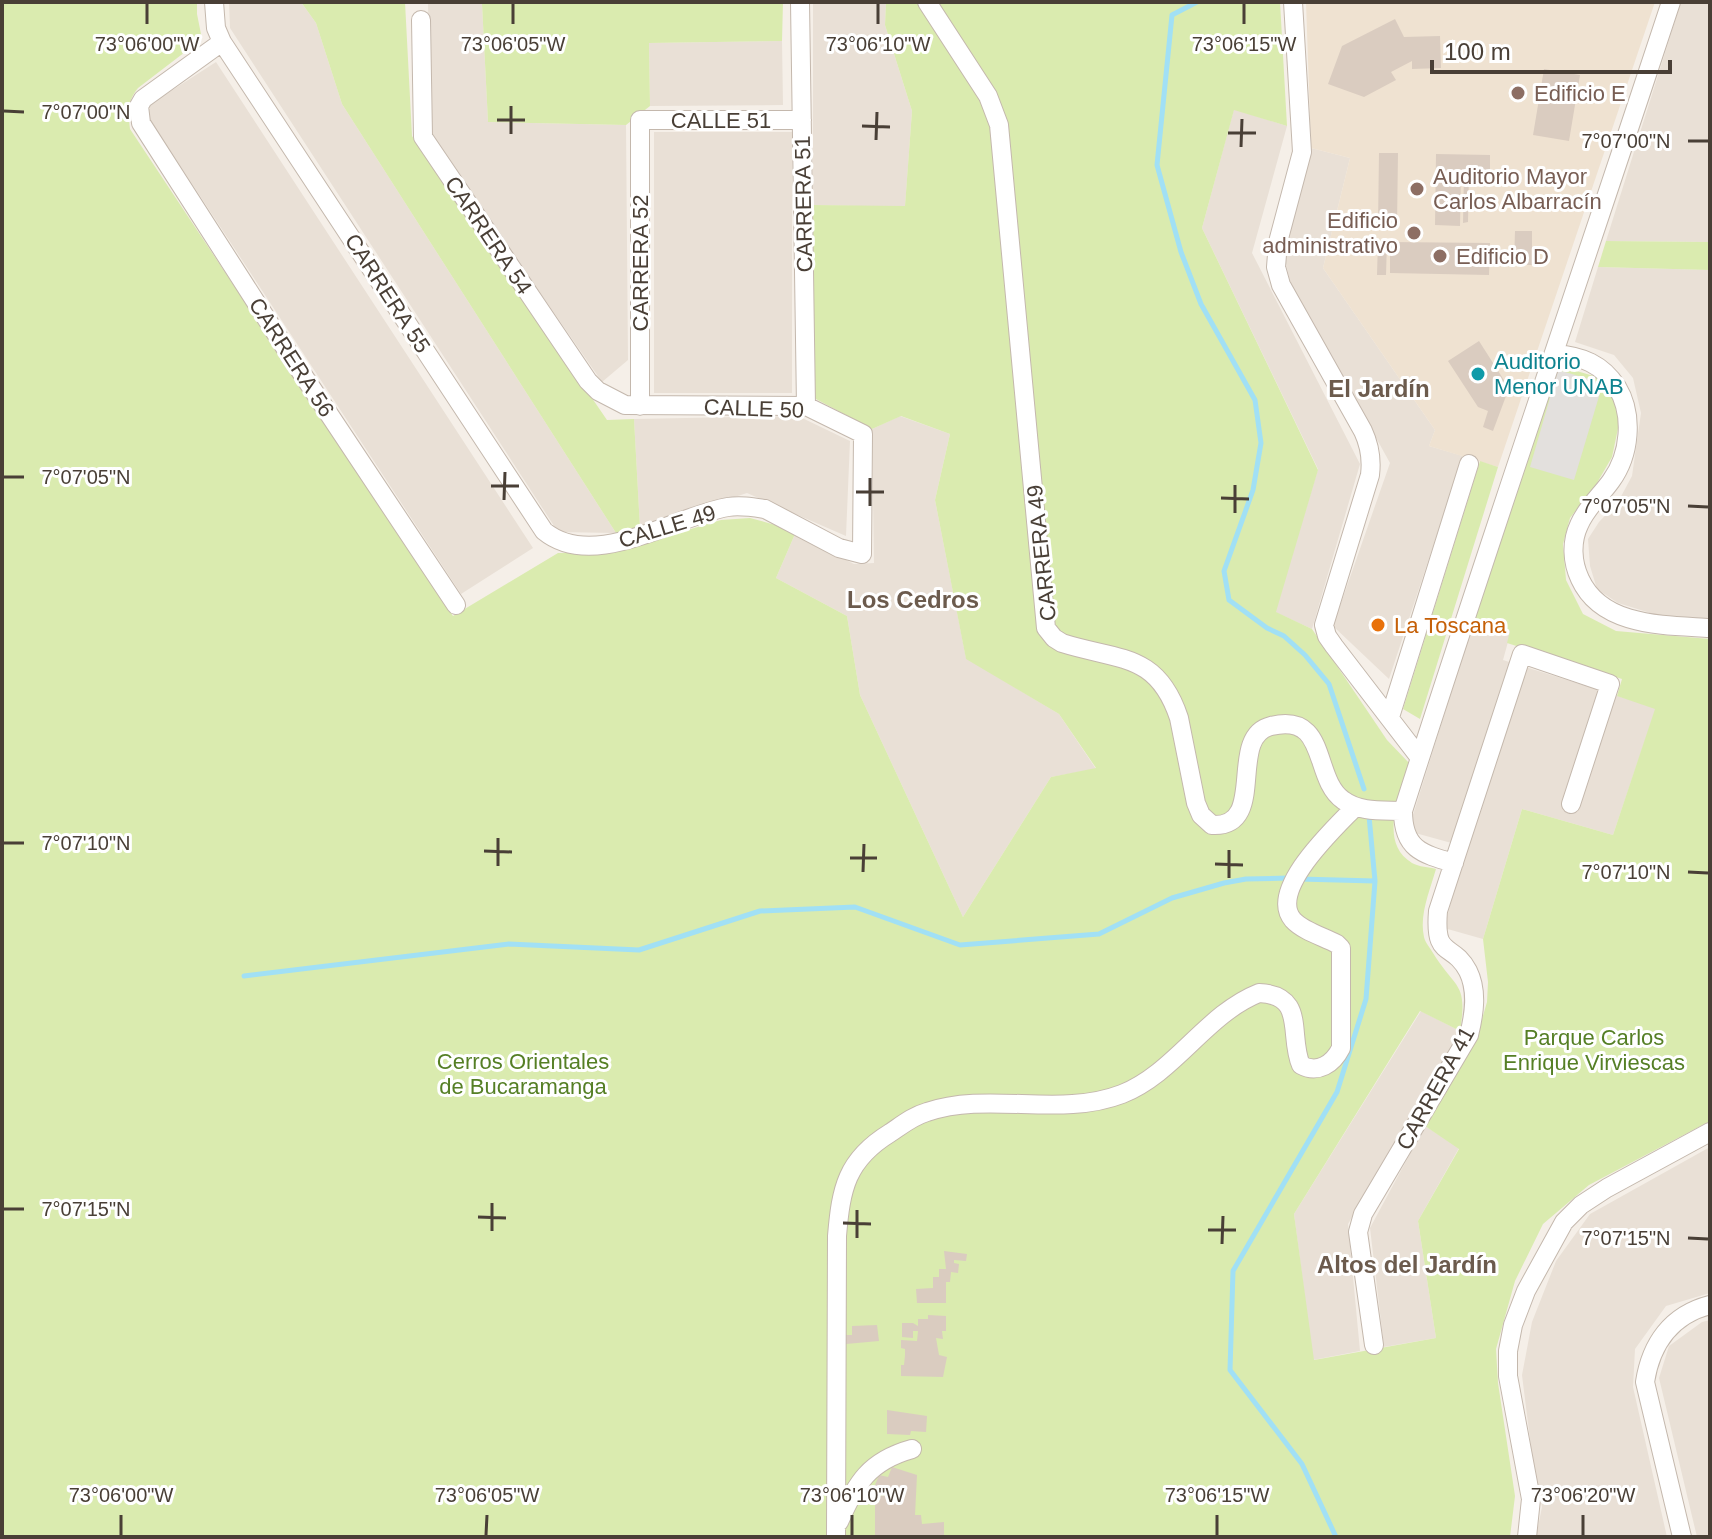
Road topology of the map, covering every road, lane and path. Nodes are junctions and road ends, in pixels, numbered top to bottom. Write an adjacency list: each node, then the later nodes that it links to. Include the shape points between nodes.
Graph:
1 (214, 2): 7 (street)
2 (800, 2): 9 (street, CARRERA 51)
3 (927, 2): 21 (street, CARRERA 49, via 988,96 999,125 1046,628 1062,643 1141,665 1158,678 1179,718 1196,803 1212,825 1224,825 1237,815 1251,750 1257,735 1273,725 1297,727 1312,737 1330,784)
4 (1293, 2): 18 (street, via 1302,152 1276,267 1371,453 1370,475 1324,625 1334,646)
5 (1671, 2): 10 (street)
6 (421, 20): 11 (street, CARRERA 54, via 423,137 588,381 610,399)
7 (222, 42): 14 (street, CARRERA 55, via 544,531); 16 (street, CARRERA 56, via 143,99 141,123)
8 (640, 120): 9 (street, CALLE 51); 11 (street, CARRERA 52)
9 (802, 120): 12 (street, CARRERA 51)
10 (1555, 354): 17 (street, via 1575,355 1609,376 1620,393 1628,425 1622,461 1578,527 1575,567 1586,591 1620,616); 19 (street)
11 (640, 406): 12 (street, CALLE 50)
12 (806, 406): 15 (street, CALLE 50, via 863,434)
13 (1469, 464): 18 (street)
14 (557, 541): 15 (street, CALLE 49, via 606,545 738,506 765,509 839,548)
15 (862, 554)
16 (456, 605)
17 (1710, 628)
18 (1390, 717): 19 (street)
19 (1420, 758): 22 (street)
20 (1571, 804): 23 (street, CARRERA 41, via 1610,684 1522,654)
21 (1355, 807): 22 (street); 28 (street, via 1299,870 1288,900 1296,924 1341,948 1341,1048 1336,1059 1314,1069 1301,1065 1291,1011 1279,997 1259,993 1122,1094 1078,1103 929,1111 881,1138 861,1158 840,1197 837,1236)
22 (1403, 811): 23 (street, via 1407,838 1417,849)
23 (1454, 863): 26 (street, CARRERA 41, via 1438,911 1438,939 1469,973 1474,1015 1469,1035 1363,1214 1358,1232)
24 (1710, 1132): 29 (street, via 1581,1205 1564,1222 1526,1291 1513,1325 1508,1376 1531,1499)
25 (1710, 1305): 30 (street, via 1680,1317 1654,1346 1645,1382)
26 (1374, 1345)
27 (912, 1449): 28 (street, via 879,1461 867,1473)
28 (836, 1533)
29 (1527, 1537)
30 (1682, 1537)

